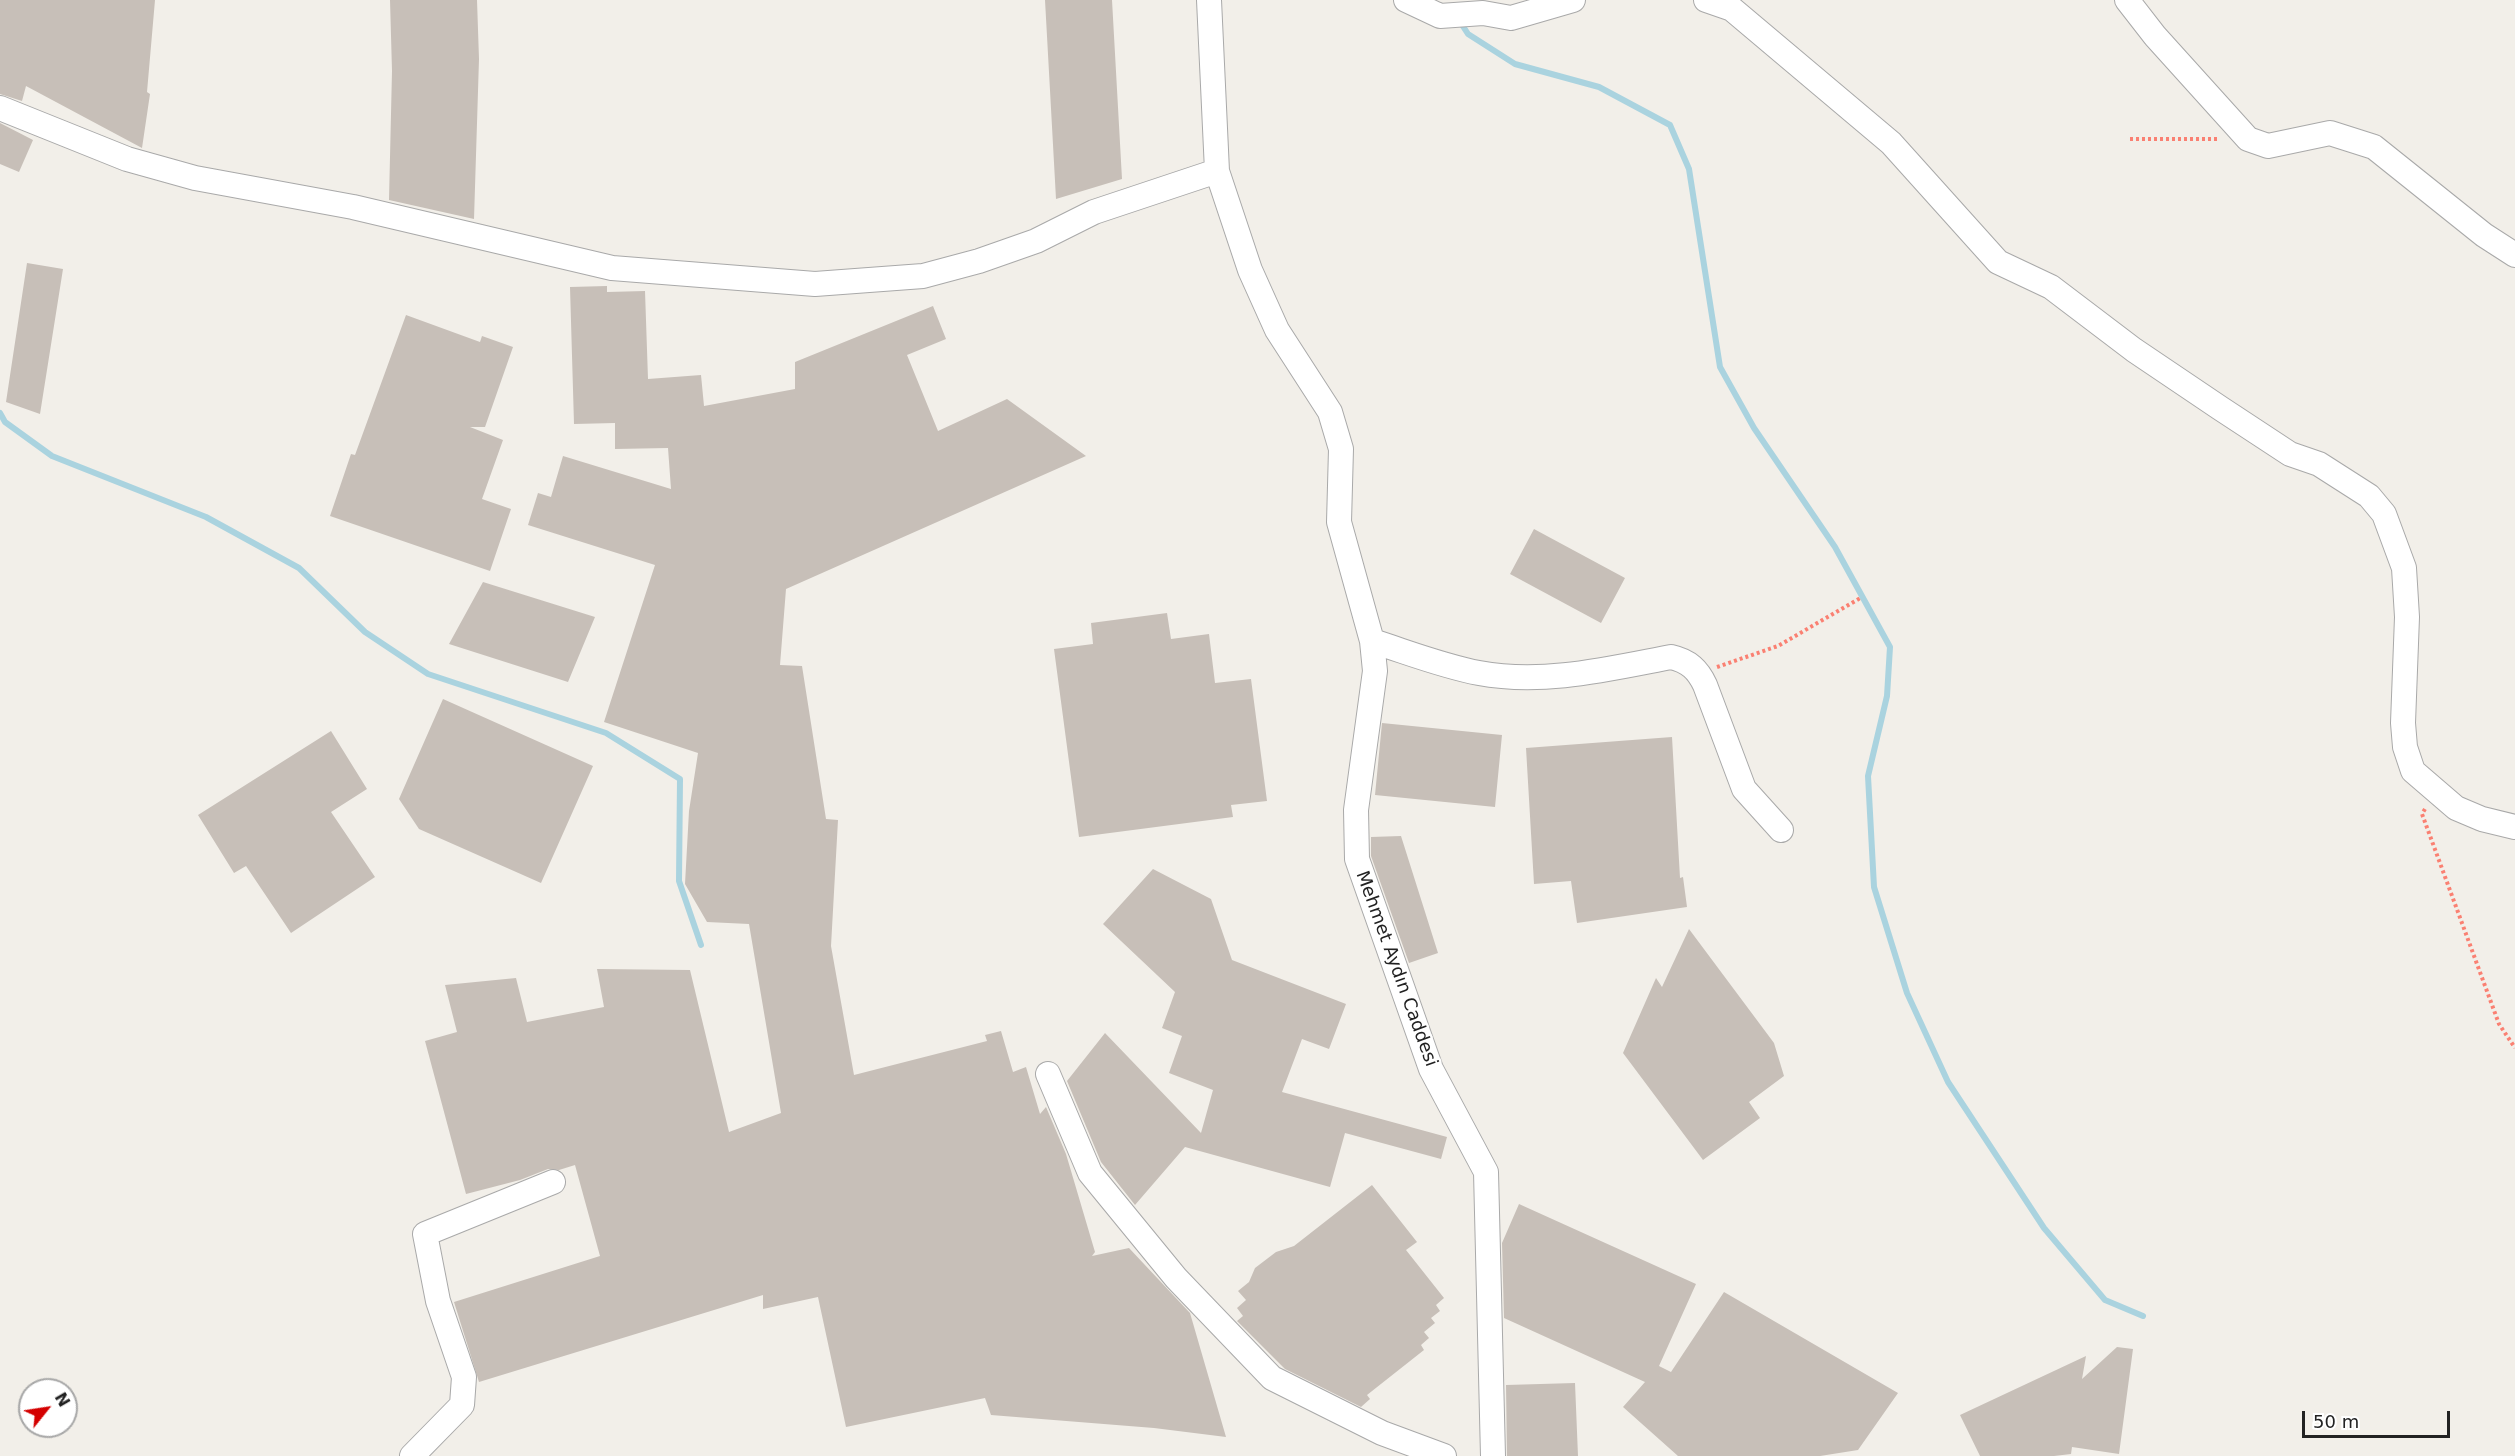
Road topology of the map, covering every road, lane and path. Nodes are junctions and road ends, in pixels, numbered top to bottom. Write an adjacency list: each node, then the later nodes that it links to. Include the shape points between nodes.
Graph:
1 (1209, 0): 9 (street, Mehmet Aydın Caddesi)
2 (1406, 0): 3 (street, via 1451,15 1482,13 1511,18)
3 (1573, 0)
4 (1706, 0): 14 (street, via 1732,9 1891,143 1998,262 2051,287 2220,408 2290,454 2319,465 2369,496 2384,514 2404,568 2405,747 2413,771)
5 (2127, 0): 8 (street)
6 (0, 108): 9 (street, via 127,159 195,178 353,207 612,268 815,284 923,276 979,261 1036,241 1094,212)
7 (2130, 139): 8 (path)
8 (2248, 139): 10 (street, via 2268,146 2330,133 2374,147)
9 (1217, 171): 12 (street, Mehmet Aydın Caddesi, via 1250,270 1276,330 1330,412 1341,450 1340,522)
10 (2515, 255)
11 (1862, 597): 13 (path, via 1778,646)
12 (1372, 641): 13 (street, via 1445,665 1509,676 1556,677 1671,657); 22 (street, Mehmet Aydın Caddesi, via 1375,671 1356,810 1357,859 1431,1069 1486,1172)
13 (1699, 673): 16 (street, via 1744,789)
14 (2436, 791): 15 (street, via 2456,808); 17 (path, via 2422,814 2499,1024)
15 (2515, 827)
16 (1781, 830)
17 (2515, 1048)
18 (1048, 1074): 21 (street, via 1090,1173 1176,1278 1272,1378 1383,1433)
19 (553, 1182): 20 (street, via 425,1234 438,1301 464,1377 462,1405)
20 (412, 1456)
21 (1444, 1456)
22 (1493, 1456)

